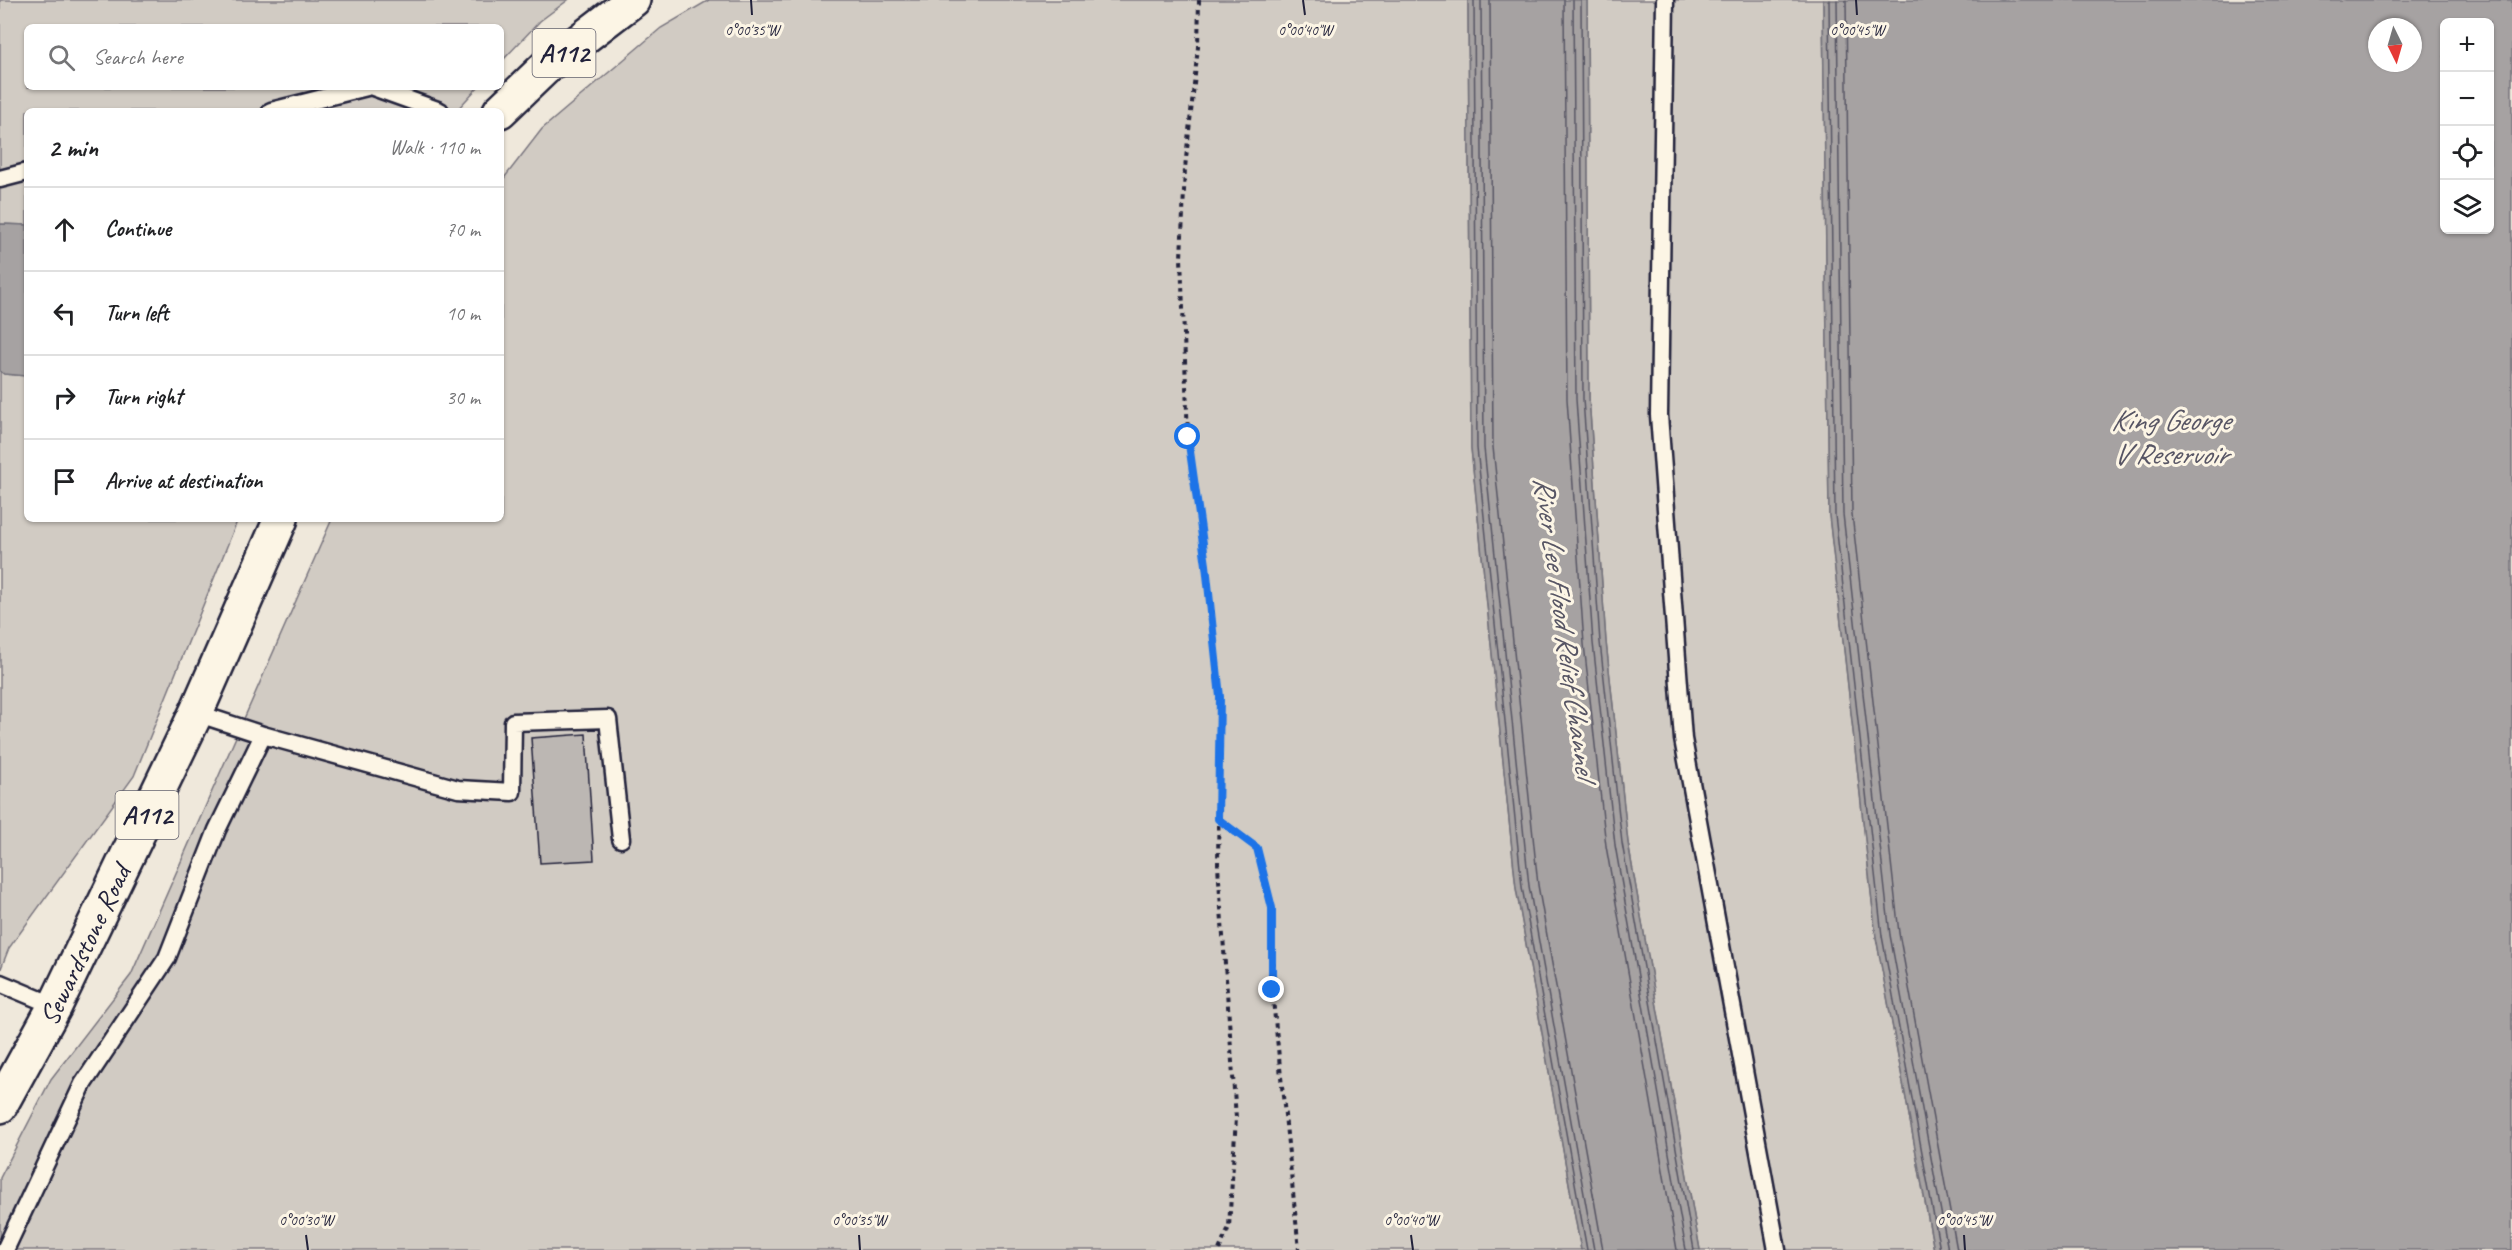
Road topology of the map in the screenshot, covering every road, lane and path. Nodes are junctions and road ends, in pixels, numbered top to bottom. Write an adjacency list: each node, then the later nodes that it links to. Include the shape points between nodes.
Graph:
1 (633, 0): 8 (main road, A112, via 548,65)
2 (1199, 0): 14 (path, via 1180,258 1188,437 1220,697)
3 (1665, 0): 22 (lane, via 1659,415 1683,739)
4 (355, 90): 6 (lane)
5 (381, 90): 7 (lane)
6 (283, 108)
7 (432, 108)
8 (503, 108)
9 (24, 173): 10 (lane)
10 (0, 179)
11 (280, 522): 12 (main road, Sewardstone Road / A112)
12 (196, 713): 13 (lane); 17 (main road, Sewardstone Road / A112)
13 (263, 735): 15 (lane, via 458,789 512,792 513,722 608,719); 19 (lane, via 217,831 167,958 83,1084)
14 (1218, 819): 20 (path, via 1236,1118 1229,1227); 21 (path, via 1257,848 1272,908 1272,990)
15 (621, 839)
16 (0, 983): 17 (lane)
17 (55, 1006): 18 (main road, Sewardstone Road / A112)
18 (0, 1106)
19 (5, 1250)
20 (1219, 1250)
21 (1299, 1250)
22 (1777, 1250)

